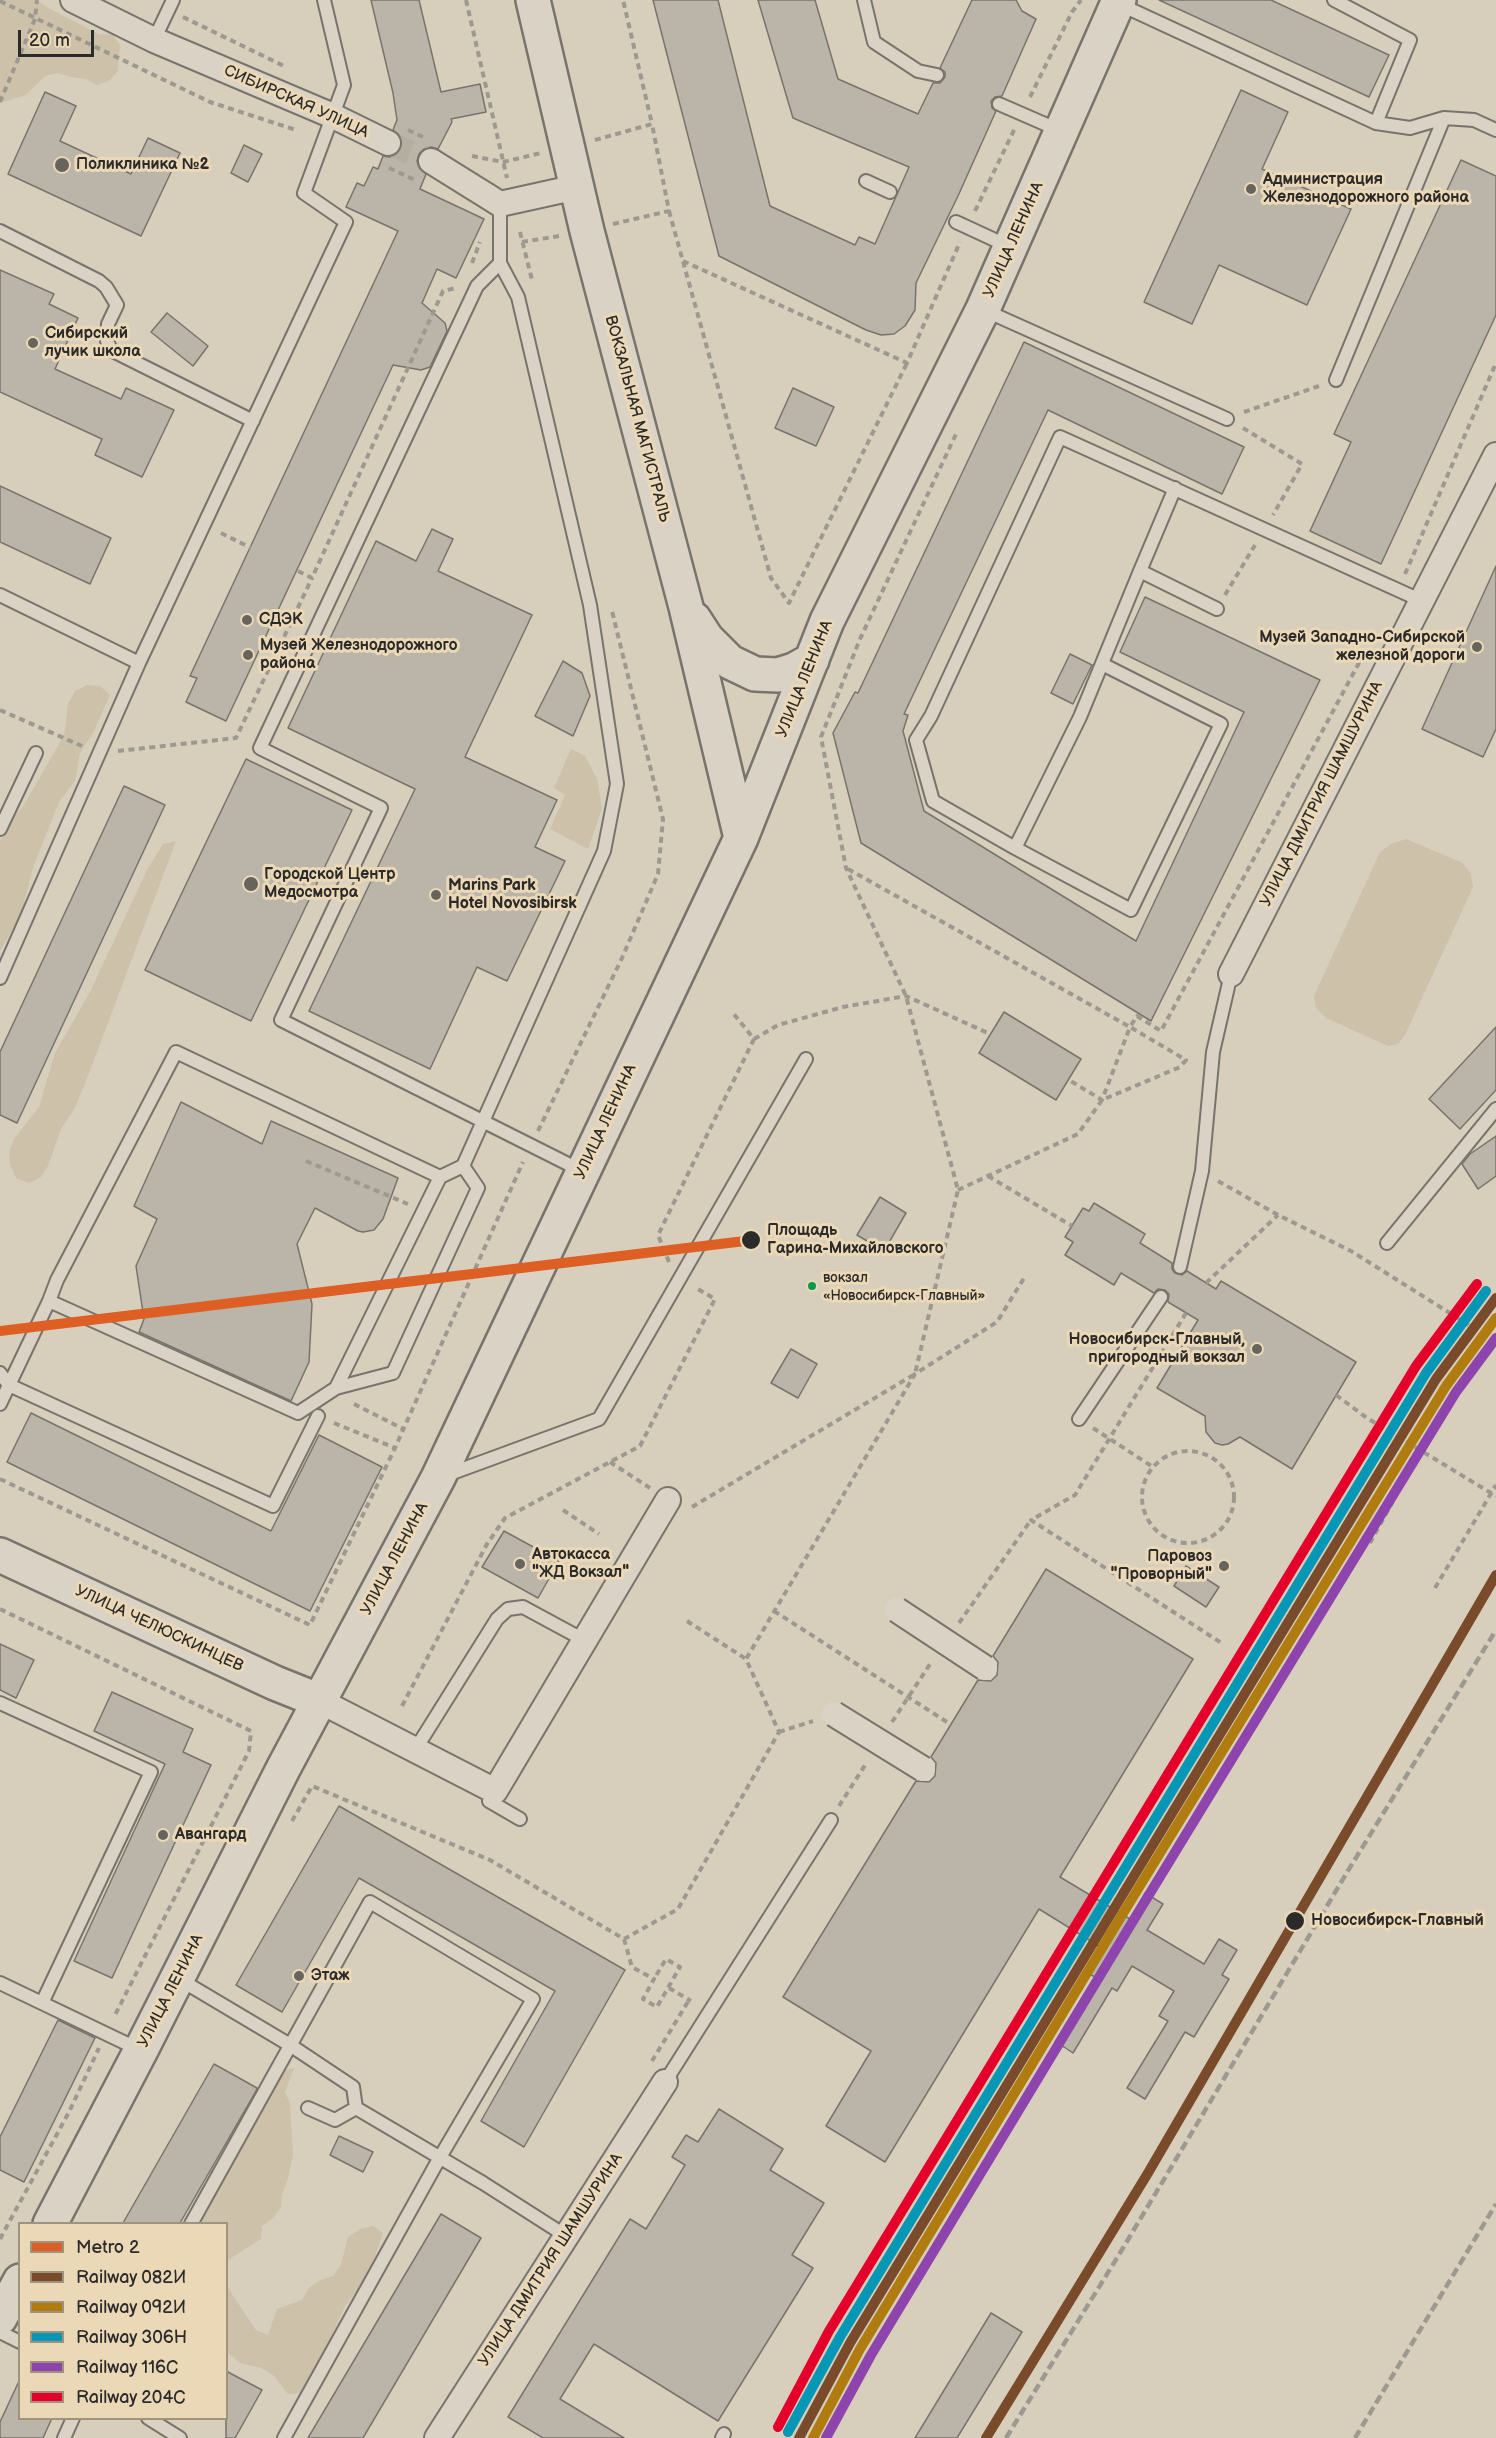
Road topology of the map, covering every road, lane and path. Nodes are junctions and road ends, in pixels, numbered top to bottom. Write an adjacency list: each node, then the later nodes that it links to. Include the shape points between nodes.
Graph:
1 (37, 0): 13 (path)
2 (73, 0): 14 (street, СИБИРСКАЯ УЛИЦА)
3 (173, 0): 14 (lane)
4 (324, 0): 19 (lane, via 344,85)
5 (466, 0): 27 (path, via 503,162)
6 (533, 0): 27 (main road, ВОКЗАЛЬНАЯ МАГИСТРАЛЬ)
7 (623, 0): 22 (path)
8 (864, 0): 15 (lane, via 874,42 918,71)
9 (1081, 0): 18 (path)
10 (1334, 0): 21 (lane, via 1410,40)
11 (0, 1): 13 (path)
12 (1116, 1): 21 (lane); 24 (main road, УЛИЦА ЛЕНИНА)
13 (35, 19): 16 (path); 25 (path, via 210,102)
14 (154, 40): 19 (street, СИБИРСКАЯ УЛИЦА)
15 (937, 75)
16 (0, 102)
17 (999, 104): 18 (lane)
18 (1022, 114): 24 (lane); 35 (path)
19 (333, 116): 25 (lane); 26 (street, СИБИРСКАЯ УЛИЦА)
20 (1444, 118): 21 (lane, via 1410,128); 23 (lane, via 1474,120); 46 (lane)
21 (1376, 123)
22 (652, 124): 27 (path); 33 (path)
23 (1496, 130)
24 (1062, 132): 38 (main road, УЛИЦА ЛЕНИНА)
25 (325, 139): 48 (lane, via 304,193 346,222)
26 (388, 143)
27 (567, 147): 31 (main road, ВОКЗАЛЬНАЯ МАГИСТРАЛЬ)
28 (388, 168): 29 (path)
29 (425, 172): 34 (street)
30 (866, 181): 32 (lane)
31 (577, 187): 34 (street); 37 (main road, ВОКЗАЛЬНАЯ МАГИСТРАЛЬ)
32 (890, 192)
33 (669, 211): 37 (path); 39 (path)
34 (500, 215): 37 (path, via 523,243); 40 (lane); 41 (path, via 489,218)
35 (961, 225): 38 (lane); 44 (path)
36 (0, 231): 48 (lane, via 106,287 117,305 108,324 111,350)
37 (587, 231): 60 (main road, ВОКЗАЛЬНАЯ МАГИСТРАЛЬ)
38 (1011, 248): 43 (main road, УЛИЦА ЛЕНИНА)
39 (684, 261): 44 (path); 44 (path, via 771,578 789,603)
40 (500, 263): 42 (lane); 87 (lane, via 518,297 590,605 617,784 604,851)
41 (464, 286): 42 (path); 56 (path, via 443,291)
42 (477, 286): 87 (lane, via 260,748 381,808 281,1020)
43 (983, 309): 47 (lane); 63 (main road, УЛИЦА ЛЕНИНА, via 835,604)
44 (907, 363)
45 (1496, 363): 57 (path)
46 (1336, 380): 47 (path)
47 (1227, 419): 52 (path, via 1302,464)
48 (253, 421): 51 (lane)
49 (1496, 455): 59 (street, УЛИЦА ДМИТРИЯ ШАМШУРИНА)
50 (1175, 488): 52 (lane); 55 (lane); 73 (lane, via 1060,437 936,705 916,740 933,801)
51 (204, 525): 53 (path); 64 (lane)
52 (1264, 530): 57 (lane); 61 (path)
53 (251, 548)
54 (298, 571): 56 (path)
55 (1140, 571): 61 (lane); 65 (lane)
56 (312, 578): 69 (path, via 236,738)
57 (1398, 591): 59 (lane)
58 (0, 595): 64 (lane)
59 (1420, 600): 76 (street, УЛИЦА ДМИТРИЯ ШАМШУРИНА)
60 (686, 607): 63 (main road, via 707,639 730,663 755,674 778,675); 72 (main road, ВОКЗАЛЬНАЯ МАГИСТРАЛЬ)
61 (1217, 609)
62 (1364, 654): 80 (path, via 1161,1031 1137,1016)
63 (812, 660): 72 (main road, УЛИЦА ЛЕНИНА)
64 (139, 663): 69 (lane)
65 (1102, 664): 73 (lane); 73 (lane, via 1221,724 1131,910)
66 (0, 710): 69 (path)
67 (821, 737): 74 (path)
68 (36, 753): 71 (lane)
69 (100, 753): 77 (lane)
70 (663, 819): 75 (path, via 658,874)
71 (0, 829)
72 (741, 838): 90 (main road, УЛИЦА ЛЕНИНА)
73 (1015, 848)
74 (846, 868): 78 (path); 80 (path)
75 (622, 958)
76 (1231, 974): 91 (lane, via 1213,1052)
77 (0, 978)
78 (906, 996): 81 (path); 82 (path, via 843,1007 778,1025); 94 (path)
79 (734, 1013): 82 (path)
80 (1130, 1027): 85 (path); 85 (path, via 1186,1060 1180,1067)
81 (990, 1034)
82 (754, 1039): 99 (path, via 658,1235)
83 (806, 1059): 123 (lane, via 599,1419)
84 (1069, 1080): 85 (path)
85 (1102, 1100): 92 (path, via 1078,1134)
86 (1496, 1109): 98 (lane)
87 (482, 1122): 89 (lane); 90 (lane)
88 (306, 1161): 95 (path)
89 (463, 1166): 93 (lane); 111 (lane, via 478,1188 393,1373)
90 (583, 1172): 123 (main road, УЛИЦА ЛЕНИНА)
91 (1202, 1172): 96 (path); 100 (lane)
92 (988, 1176): 94 (path); 97 (path)
93 (440, 1177): 105 (lane, via 176,1052); 111 (lane)
94 (958, 1190): 109 (path)
95 (392, 1197)
96 (1278, 1215): 102 (path); 107 (path, via 1351,1251)
97 (1072, 1226)
98 (1387, 1243)
99 (669, 1264)
100 (1180, 1267)
101 (1024, 1278): 109 (path, via 997,1322)
102 (1206, 1283)
103 (698, 1290): 121 (path, via 716,1299 639,1446)
104 (1161, 1297): 116 (lane)
105 (49, 1301): 110 (lane); 111 (lane, via 298,1413)
106 (1186, 1313): 118 (path)
107 (1496, 1342)
108 (0, 1372): 110 (lane)
109 (915, 1374): 127 (path); 136 (path)
110 (9, 1384): 114 (lane); 115 (lane, via 273,1506)
111 (336, 1388)
112 (1336, 1395): 120 (path)
113 (345, 1400): 117 (path)
114 (0, 1404)
115 (318, 1416): 119 (path)
116 (1079, 1419): 118 (path)
117 (403, 1429)
118 (1110, 1439): 122 (path); 129 (path, via 1075,1495)
119 (395, 1448)
120 (1421, 1450): 125 (path); 131 (path)
121 (610, 1462): 127 (path); 147 (path, via 505,1518 487,1544)
122 (1153, 1467): 122 (path, via 1170,1454 1187,1450 1217,1460 1231,1478 1235,1494 1230,1518 1217,1534 1191,1544 1175,1542 1160,1534 1144,1512 1142,1496)
123 (438, 1478): 145 (main road, УЛИЦА ЛЕНИНА)
124 (1496, 1485): 125 (path)
125 (1491, 1493): 126 (path); 133 (path)
126 (1496, 1496)
127 (668, 1499): 139 (street)
128 (563, 1510): 130 (path)
129 (1030, 1520): 138 (path); 140 (path)
130 (599, 1534)
131 (1370, 1543)
132 (0, 1555): 145 (main road, УЛИЦА ЧЕЛЮСКИНЦЕВ)
133 (1435, 1588)
134 (0, 1609): 166 (path, via 251,1731 249,1751)
135 (897, 1610): 143 (street, bridge)
136 (774, 1611): 142 (path); 144 (path)
137 (687, 1621): 142 (path)
138 (955, 1628)
139 (584, 1640): 152 (lane, via 523,1607 508,1609 497,1619); 155 (street)
140 (1223, 1644)
141 (935, 1658): 144 (path)
142 (746, 1659): 151 (path)
143 (985, 1668)
144 (907, 1697): 149 (path); 150 (path)
145 (320, 1701): 152 (street); 160 (main road, УЛИЦА ЛЕНИНА)
146 (0, 1703): 164 (lane, via 151,1772)
147 (402, 1706)
148 (834, 1714): 151 (path); 154 (street, bridge)
149 (950, 1724)
150 (890, 1725)
151 (779, 1732): 159 (path, via 678,1909)
152 (415, 1750): 155 (street)
153 (872, 1754): 157 (path)
154 (923, 1769)
155 (495, 1791): 156 (lane, via 489,1801)
156 (520, 1819)
157 (831, 1820): 169 (lane)
158 (292, 1821): 159 (path, via 312,1785 490,1860)
159 (624, 1939): 161 (path, via 632,1967)
160 (178, 1978): 167 (lane); 168 (main road, УЛИЦА ЛЕНИНА)
161 (654, 1979): 163 (path, via 643,2000 657,2007); 163 (path, via 666,1959 680,1967)
162 (0, 1983): 164 (lane)
163 (669, 1988): 165 (path)
164 (42, 2003): 166 (lane)
165 (699, 2005)
166 (106, 2033): 168 (lane); 176 (path, via 69,2112)
167 (290, 2044): 171 (lane, via 353,2087); 172 (lane, via 370,1902 533,1999); 174 (lane)
168 (141, 2050): 173 (main road, УЛИЦА ЛЕНИНА)
169 (665, 2082): 175 (street, УЛИЦА ДМИТРИЯ ШАМШУРИНА)
170 (308, 2108): 171 (lane, via 335,2120)
171 (356, 2108): 172 (lane)
172 (440, 2159): 175 (lane); 185 (lane)
173 (51, 2222)
174 (191, 2222)
175 (566, 2236): 186 (street, УЛИЦА ДМИТРИЯ ШАМШУРИНА)
176 (0, 2239)
177 (18, 2285): 178 (main road)
178 (0, 2318)
179 (0, 2331): 180 (lane)
180 (18, 2341)
181 (72, 2420): 183 (lane)
182 (151, 2420): 184 (lane)
183 (64, 2438)
184 (180, 2438)
185 (284, 2438)
186 (437, 2438)

